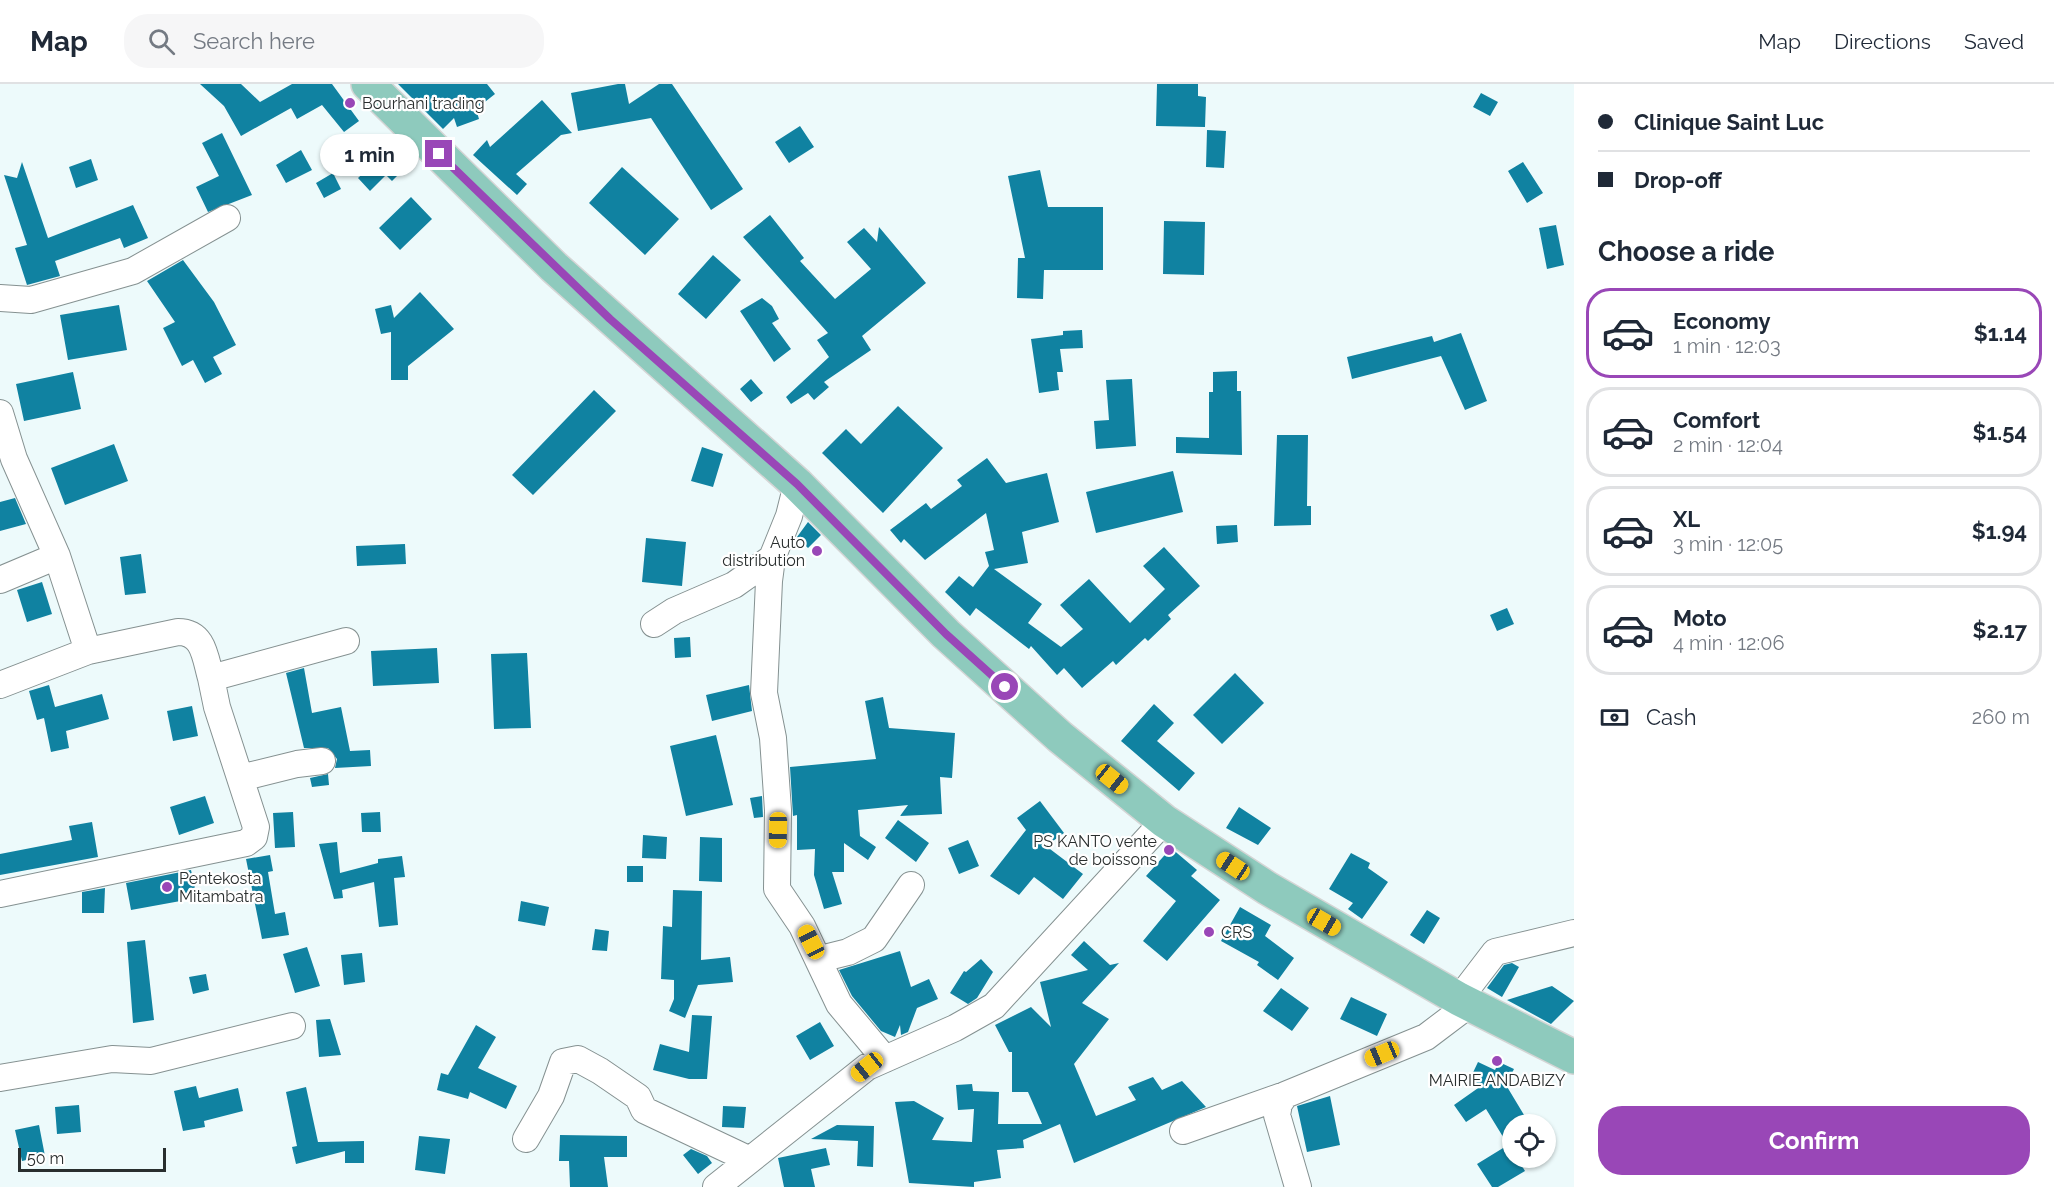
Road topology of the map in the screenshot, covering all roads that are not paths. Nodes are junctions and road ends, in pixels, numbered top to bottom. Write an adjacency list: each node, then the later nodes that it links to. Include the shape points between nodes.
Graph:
1 (368, 84): 5 (main road, via 554,267)
2 (227, 218): 3 (street, via 133,271 31,300)
3 (0, 298)
4 (0, 413): 6 (street, via 14,459)
5 (797, 484): 7 (street); 16 (main road, via 946,634 1060,737)
6 (57, 556): 8 (street); 11 (street)
7 (772, 558): 9 (street, via 734,585); 20 (street, via 764,693 774,738 777,890)
8 (0, 580)
9 (654, 624)
10 (346, 641): 12 (street)
11 (88, 651): 12 (street, via 190,632 200,640); 13 (street)
12 (211, 678): 15 (street)
13 (0, 686)
14 (322, 761): 15 (street)
15 (240, 778): 18 (street, via 256,827 254,837 246,843)
16 (1164, 821): 21 (main road, via 1267,888); 24 (street, via 994,1006)
17 (910, 885): 20 (street, via 874,939)
18 (0, 894)
19 (1574, 933): 21 (street, via 1495,952)
20 (820, 959): 24 (street, via 839,1004)
21 (1465, 1001): 23 (main road); 26 (street, via 1426,1036)
22 (292, 1026): 25 (street, via 151,1061 112,1059)
23 (1574, 1057)
24 (885, 1059): 29 (street, via 867,1067)
25 (0, 1078)
26 (1285, 1095): 27 (street); 31 (street, via 1276,1115)
27 (1183, 1131)
28 (526, 1139): 29 (street, via 551,1096 563,1062 578,1059 638,1097 644,1110)
29 (750, 1160): 30 (street)
30 (716, 1187)
31 (1298, 1187)

